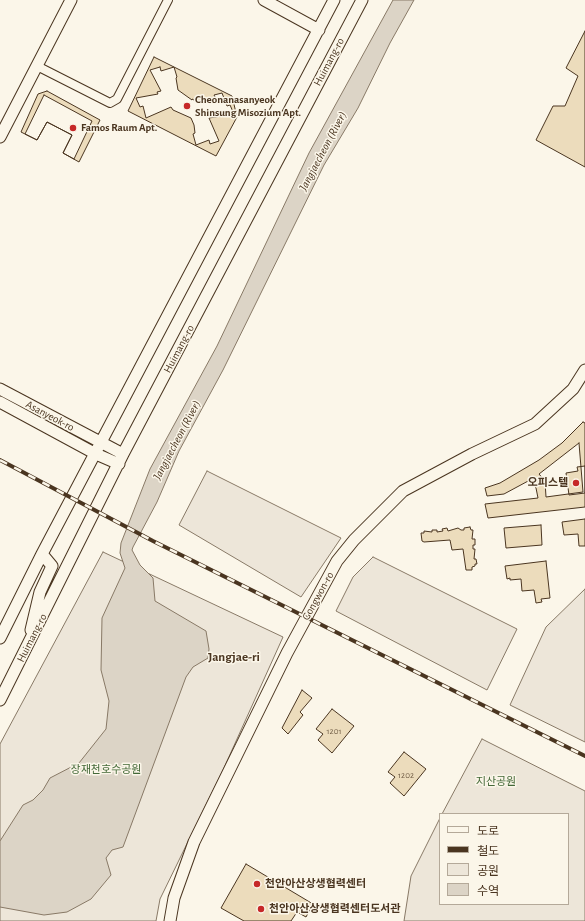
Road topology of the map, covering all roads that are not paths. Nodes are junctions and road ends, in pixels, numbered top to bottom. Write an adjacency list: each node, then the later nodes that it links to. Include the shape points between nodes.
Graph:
1 (71, 0): 7 (main road)
2 (168, 0): 7 (street, via 117,99 110,103)
3 (264, 0): 6 (main road)
4 (334, 0): 6 (main road)
5 (362, 0): 14 (main road, Huimang-ro)
6 (319, 30): 12 (main road)
7 (37, 66): 8 (main road)
8 (0, 137)
9 (585, 370): 19 (main road, Gongwon-ro, via 573,389 535,424 403,491 354,540 337,561 286,653 194,842 174,898)
10 (0, 389): 12 (main road, Asanyeok-ro)
11 (0, 402): 13 (main road, Asanyeok-ro)
12 (101, 444): 13 (main road); 14 (main road, Asanyeok-ro)
13 (96, 454): 14 (main road, Asanyeok-ro); 15 (main road)
14 (121, 459): 17 (main road, Huimang-ro)
15 (42, 554): 16 (main road); 17 (main road, via 52,566 35,608)
16 (0, 638)
17 (28, 644): 18 (main road, Huimang-ro)
18 (0, 700)
19 (170, 921)

